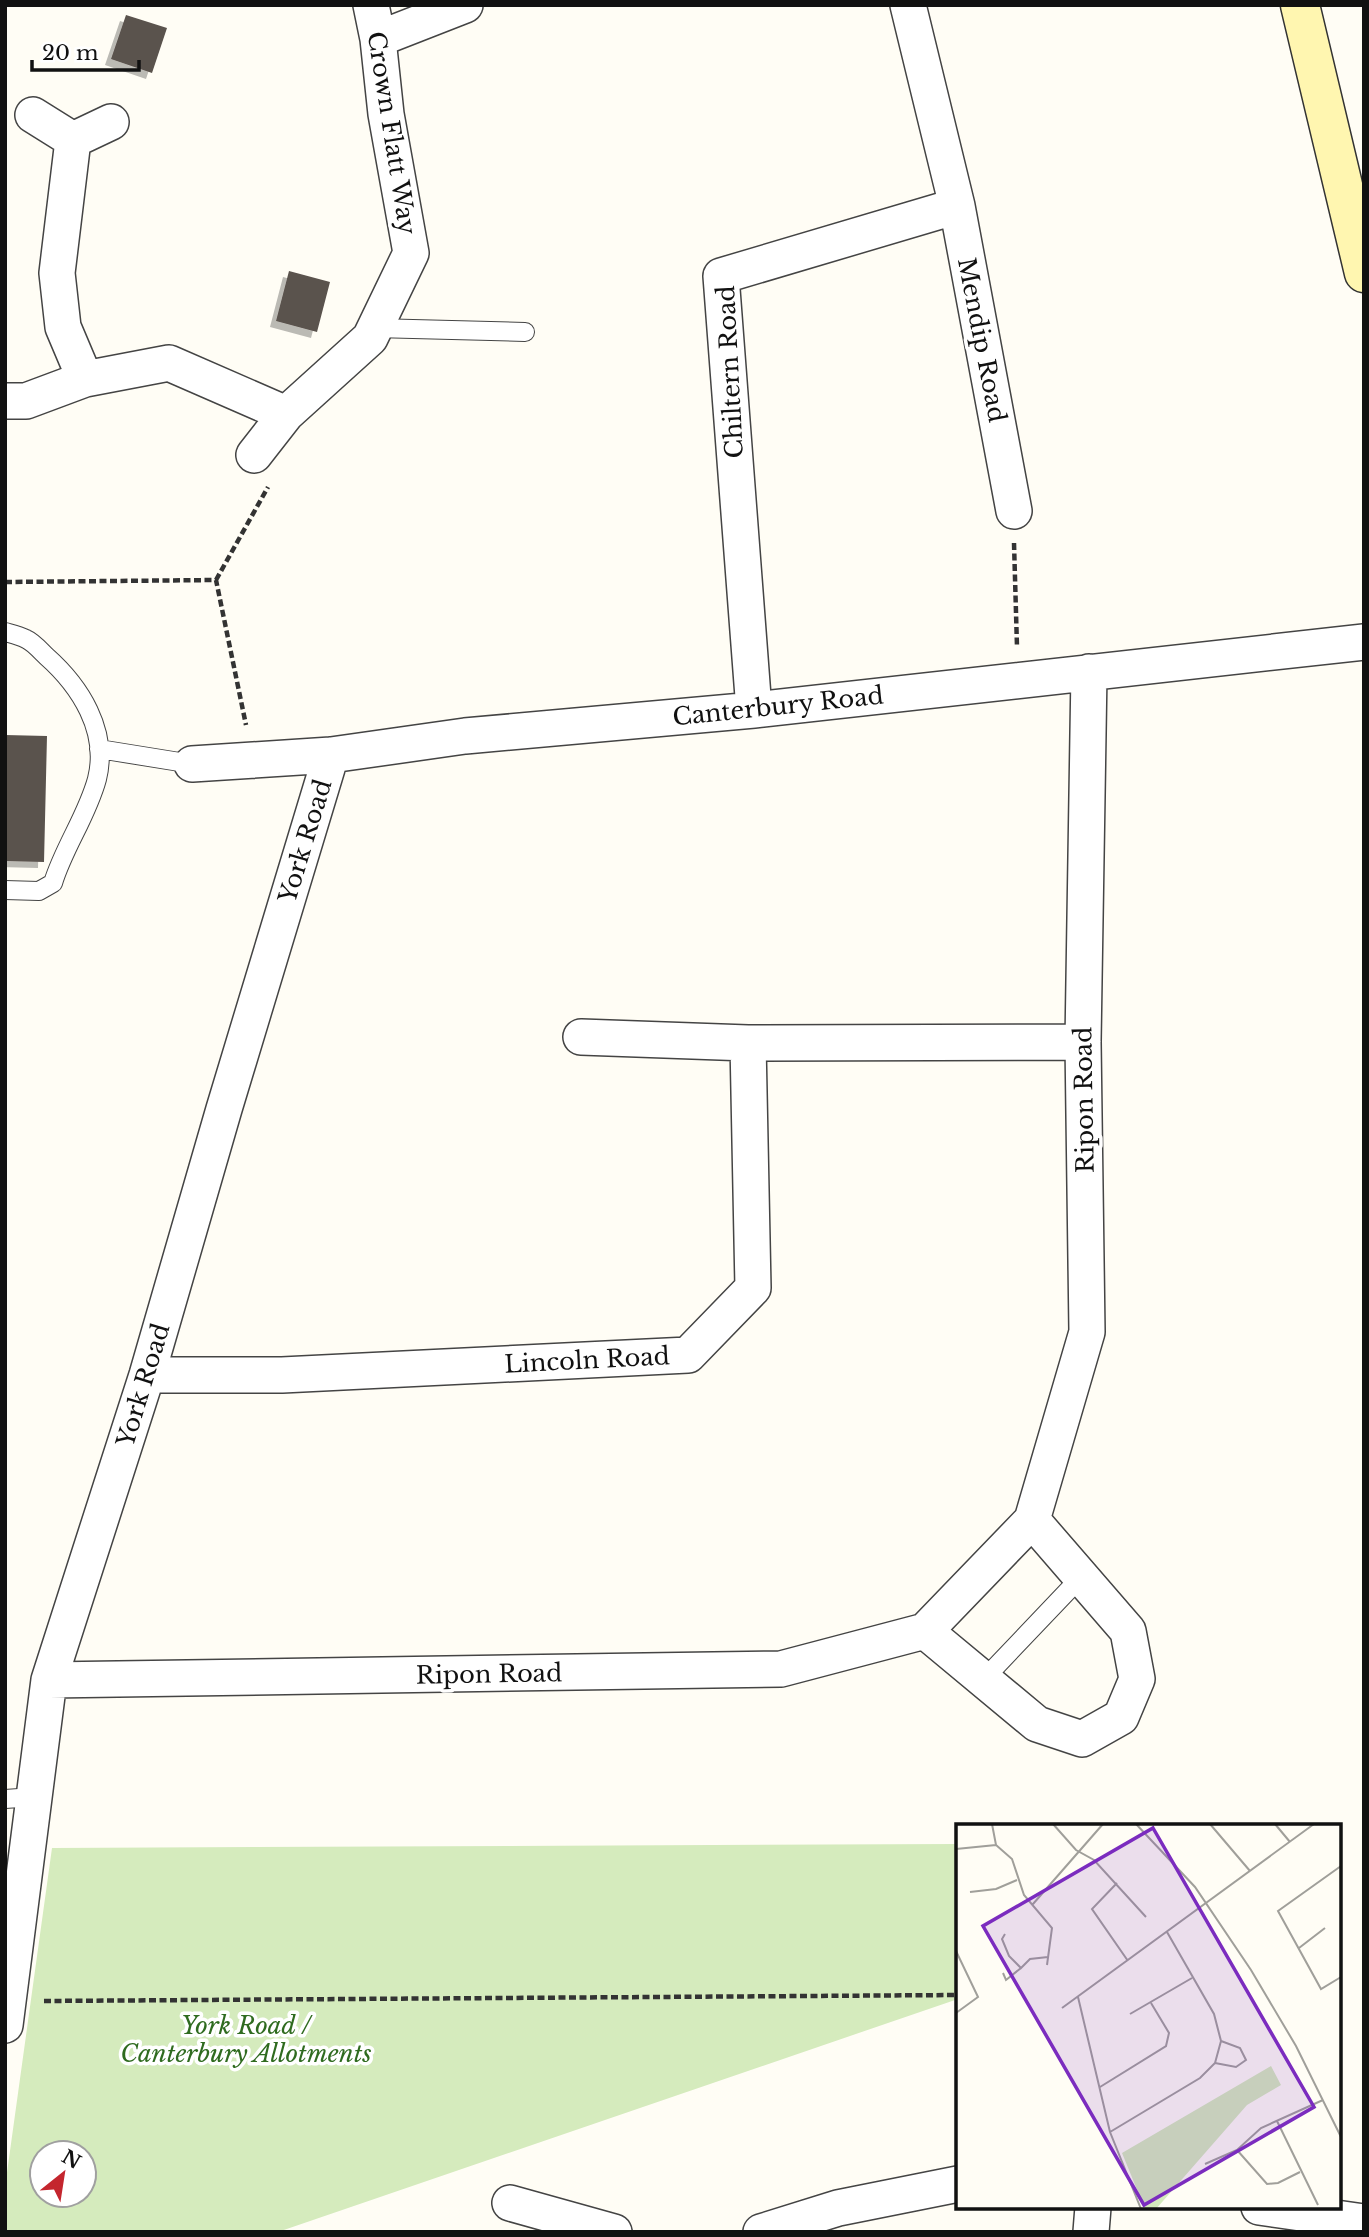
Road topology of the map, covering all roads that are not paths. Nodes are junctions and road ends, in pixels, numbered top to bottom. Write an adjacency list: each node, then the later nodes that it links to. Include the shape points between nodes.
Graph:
1 (371, 5): 5 (street, Crown Flatt Way)
2 (466, 5): 5 (street)
3 (908, 5): 9 (street, Mendip Road)
4 (1300, 5): 10 (street)
5 (378, 39): 11 (street, Crown Flatt Way, via 386,114 411,253)
6 (33, 115): 8 (street)
7 (111, 122): 8 (street)
8 (73, 140): 13 (street, via 57,273 63,327)
9 (957, 206): 17 (street, Mendip Road); 21 (street, Chiltern Road, via 721,276)
10 (1364, 273)
11 (374, 328): 12 (lane); 15 (street, Crown Flatt Way, via 370,338)
12 (525, 332)
13 (85, 379): 14 (street, via 26,401); 15 (street, via 169,363)
14 (5, 401)
15 (286, 414): 16 (street, Crown Flatt Way)
16 (254, 455)
17 (1014, 511)
18 (5, 632): 22 (lane, via 27,639 62,670 84,698)
19 (1364, 642): 20 (street, Canterbury Road)
20 (1089, 672): 21 (street, Canterbury Road); 27 (street, Ripon Road)
21 (754, 710): 23 (street, Canterbury Road, via 465,736)
22 (99, 749): 24 (lane); 25 (lane, via 97,777 53,883 39,891)
23 (331, 755): 24 (street, Canterbury Road); 29 (street, York Road)
24 (192, 764)
25 (5, 890)
26 (581, 1037): 28 (street)
27 (1083, 1042): 28 (street); 30 (street, Ripon Road, via 1087,1332)
28 (748, 1043): 29 (street, Lincoln Road, via 753,1288 688,1355 282,1375)
29 (147, 1375): 34 (street, York Road)
30 (1032, 1520): 31 (street); 32 (street, Ripon Road)
31 (1081, 1577): 33 (lane); 33 (street, via 1128,1631 1137,1679 1121,1717 1082,1740 1037,1724)
32 (925, 1631): 33 (street); 34 (street, Ripon Road, via 781,1669)
33 (983, 1680)
34 (49, 1681): 35 (street, York Road)
35 (20, 1798): 36 (street, York Road)
36 (7, 2014)
37 (956, 2184): 43 (street, via 838,2208)
38 (510, 2203): 42 (street)
39 (1093, 2209): 44 (street)
40 (1274, 2209): 41 (street)
41 (1364, 2221)
42 (614, 2232)
43 (761, 2232)
44 (1091, 2232)

